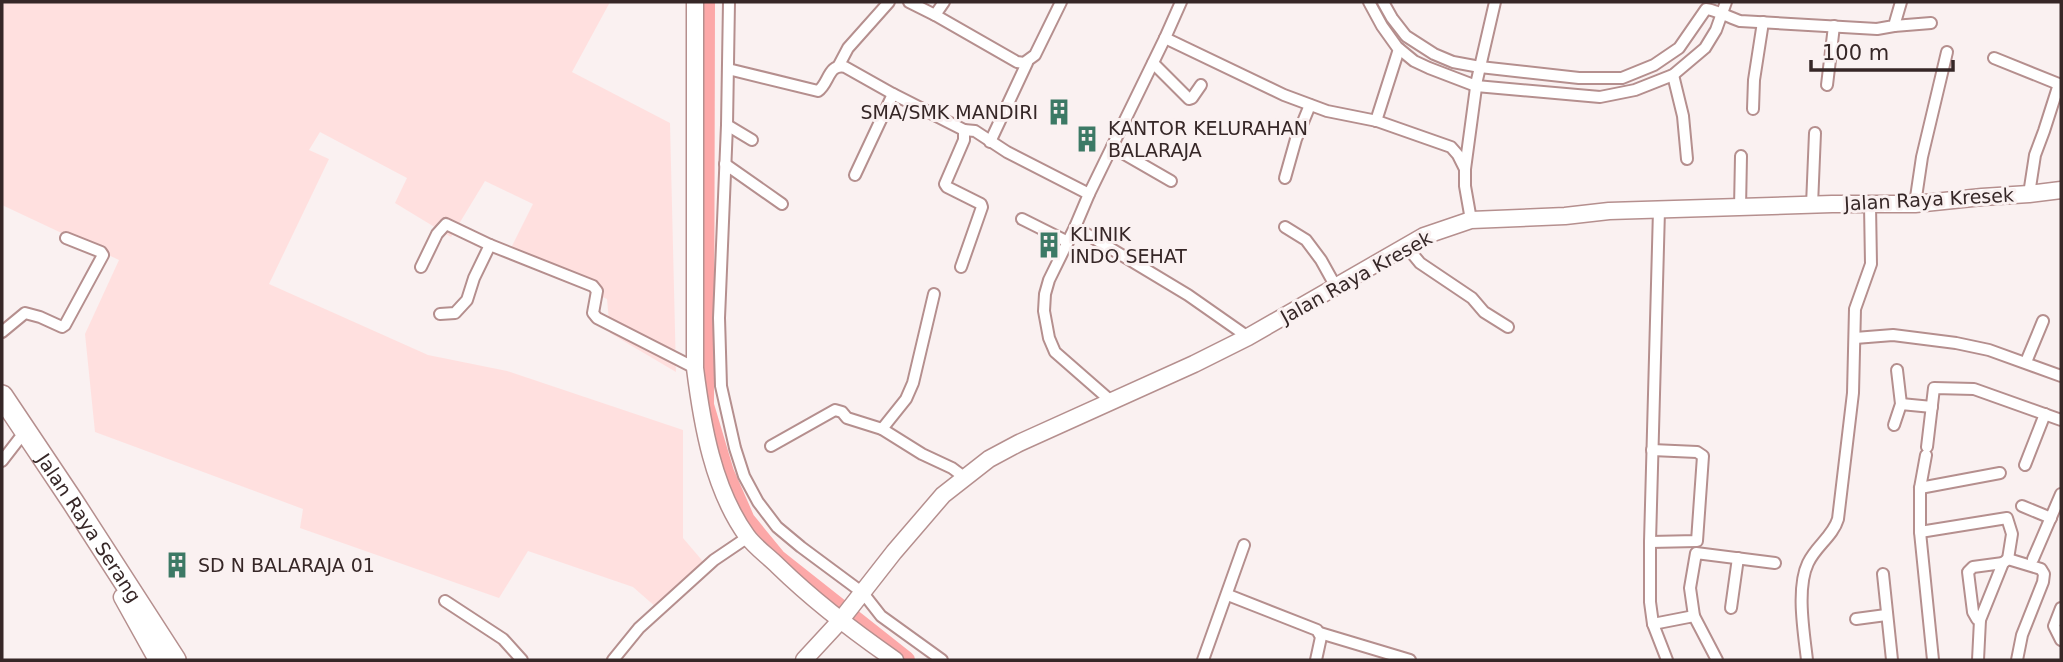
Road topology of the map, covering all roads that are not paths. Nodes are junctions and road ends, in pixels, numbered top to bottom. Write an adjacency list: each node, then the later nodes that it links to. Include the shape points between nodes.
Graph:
1 (695, 2): 84 (main road)
2 (729, 2): 29 (street)
3 (889, 2): 28 (street, via 848,48)
4 (909, 2): 14 (street)
5 (944, 2): 14 (street)
6 (1181, 2): 20 (street)
7 (1369, 2): 15 (street)
8 (1383, 2): 15 (street)
9 (1495, 2): 31 (street)
10 (1726, 2): 13 (street)
11 (1901, 2): 19 (street)
12 (1057, 3): 26 (street, via 1035,55)
13 (1716, 12): 16 (street, via 1740,21); 30 (street, via 1716,30 1704,48); 35 (street, via 1704,11 1679,48)
14 (935, 15): 26 (street, via 1017,62)
15 (1387, 22): 21 (street)
16 (1762, 22): 18 (street); 41 (street)
17 (1931, 23): 19 (street)
18 (1834, 26): 19 (street); 36 (street)
19 (1894, 26)
20 (1165, 38): 27 (street); 40 (street)
21 (1401, 43): 22 (street); 22 (street); 42 (street)
22 (1417, 52): 25 (street); 25 (street)
23 (1947, 52): 60 (street)
24 (1994, 58): 33 (street)
25 (1432, 61): 31 (street); 31 (street, via 1453,62)
26 (1027, 63): 47 (street)
27 (1153, 63): 34 (street, via 1189,99); 48 (street)
28 (839, 65): 29 (street, via 818,91); 39 (street)
29 (728, 69): 43 (street)
30 (1673, 75): 35 (street, via 1634,90); 50 (street)
31 (1478, 76): 32 (street); 32 (street); 52 (street)
32 (1550, 84): 37 (street); 37 (street)
33 (2060, 84): 58 (street, via 2035,155)
34 (1201, 85)
35 (1622, 85): 38 (street); 38 (street)
36 (1827, 85)
37 (1578, 87): 38 (street); 38 (street)
38 (1603, 87)
39 (893, 94): 44 (street); 53 (street)
40 (1310, 105): 42 (street); 54 (street)
41 (1753, 109)
42 (1376, 121): 52 (street, via 1451,147)
43 (727, 125): 46 (street); 51 (street)
44 (964, 130): 47 (street, via 975,131); 74 (street, via 945,186 982,207)
45 (1815, 133): 61 (street)
46 (752, 140)
47 (990, 142): 57 (street)
48 (1112, 147): 55 (street); 57 (street)
49 (1741, 156): 63 (street)
50 (1687, 159)
51 (725, 164): 59 (street); 117 (street, via 721,386 735,448 758,502 777,527)
52 (1465, 169): 66 (street)
53 (855, 175)
54 (1286, 178)
55 (1171, 181)
56 (2061, 190): 58 (main road, Jalan Raya Kresek)
57 (1089, 194): 68 (street)
58 (2029, 194): 60 (main road, Jalan Raya Kresek)
59 (782, 204)
60 (1915, 204): 62 (main road, Jalan Raya Kresek)
61 (1812, 205): 62 (main road, Jalan Raya Kresek); 63 (main road, Jalan Raya Kresek)
62 (1870, 205): 82 (street, via 1871,264 1857,302)
63 (1741, 208): 64 (main road, Jalan Raya Kresek)
64 (1659, 210): 66 (main road, Jalan Raya Kresek); 97 (street)
65 (1022, 219): 70 (street)
66 (1471, 220): 72 (main road, Jalan Raya Kresek)
67 (1285, 227): 75 (street, via 1306,240)
68 (1075, 228): 70 (street); 81 (street, via 1188,295)
69 (66, 238): 80 (street, via 101,252 103,257 65,325 25,313)
70 (1068, 242): 87 (street, via 1045,294 1049,338 1055,352)
71 (489, 245): 73 (street, via 446,224); 77 (street, via 467,300 453,314); 84 (street, via 593,286 597,318)
72 (1406, 246): 75 (main road, Jalan Raya Kresek); 79 (street, via 1420,263)
73 (421, 267)
74 (961, 267)
75 (1336, 287): 81 (main road, Jalan Raya Kresek)
76 (934, 294): 94 (street, via 913,383)
77 (440, 314)
78 (2043, 321): 83 (street)
79 (1508, 327)
80 (2, 332)
81 (1248, 337): 87 (main road, Jalan Raya Kresek)
82 (1855, 338): 83 (street, via 1893,335 1956,343); 146 (street, via 1838,519 1807,565 1802,591)
83 (2026, 362): 86 (street)
84 (695, 368): 107 (main road, via 707,440 727,499)
85 (1897, 370): 89 (street)
86 (2061, 376)
87 (1111, 401): 101 (main road, Jalan Raya Kresek, via 1019,443)
88 (2, 403): 95 (highway, Jalan Raya Serang); 116 (highway, Jalan Raya Serang)
89 (1901, 404): 90 (street); 93 (street)
90 (1932, 407): 91 (street, via 1934,388 1974,389); 102 (street)
91 (2045, 414): 92 (street); 99 (street)
92 (2061, 420)
93 (1894, 425)
94 (882, 429): 96 (street, via 839,411); 101 (street)
95 (19, 439): 98 (street); 116 (highway, Jalan Raya Serang)
96 (771, 446)
97 (1652, 450): 108 (street); 110 (street, via 1703,456)
98 (2, 461)
99 (2025, 465)
100 (2000, 473): 102 (street)
101 (964, 477): 117 (main road, Jalan Raya Kresek, via 916,524)
102 (1920, 488): 106 (street)
103 (2061, 494): 105 (street)
104 (2022, 506): 105 (street)
105 (2051, 518): 112 (street)
106 (1920, 532): 113 (street, via 2007,517 2012,534); 148 (street)
107 (748, 537): 125 (main road, via 802,590); 130 (street, via 714,560 639,628)
108 (1650, 542): 110 (street); 127 (street)
109 (1244, 545): 118 (street)
110 (1696, 547): 111 (street); 123 (street, via 1690,588)
111 (1738, 558): 114 (street); 120 (street)
112 (2033, 559)
113 (2005, 561): 126 (street); 126 (street, via 1968,572 1973,612); 131 (street, via 2041,569 2044,574)
114 (1775, 563)
115 (1883, 574): 122 (street)
116 (127, 594): 132 (main road); 133 (highway, Jalan Raya Serang, via 141,629); 134 (highway, Jalan Raya Serang); 135 (main road, via 166,632)
117 (861, 595): 125 (main road, Jalan Raya Kresek); 140 (street, via 881,616)
118 (1228, 595): 128 (street); 141 (street)
119 (445, 601): 136 (street, via 503,639)
120 (1731, 608)
121 (2061, 608): 129 (street, via 2054,629)
122 (1886, 615): 124 (street); 147 (street)
123 (1693, 616): 127 (street); 145 (street)
124 (1856, 619)
125 (841, 620): 138 (main road, Jalan Raya Kresek); 139 (main road)
126 (1980, 620): 149 (street)
127 (1653, 624): 144 (street)
128 (1320, 633): 142 (street); 143 (street)
129 (2061, 640)
130 (616, 656): 137 (street)
131 (2018, 658): 150 (street)
132 (157, 660)
133 (166, 660)
134 (175, 660)
135 (185, 660)
136 (522, 660)
137 (629, 660)
138 (804, 660)
139 (895, 660)
140 (942, 660)
141 (1203, 660)
142 (1316, 660)
143 (1410, 660)
144 (1667, 660)
145 (1717, 660)
146 (1807, 660)
147 (1892, 660)
148 (1933, 660)
149 (1978, 660)
150 (2030, 660)

